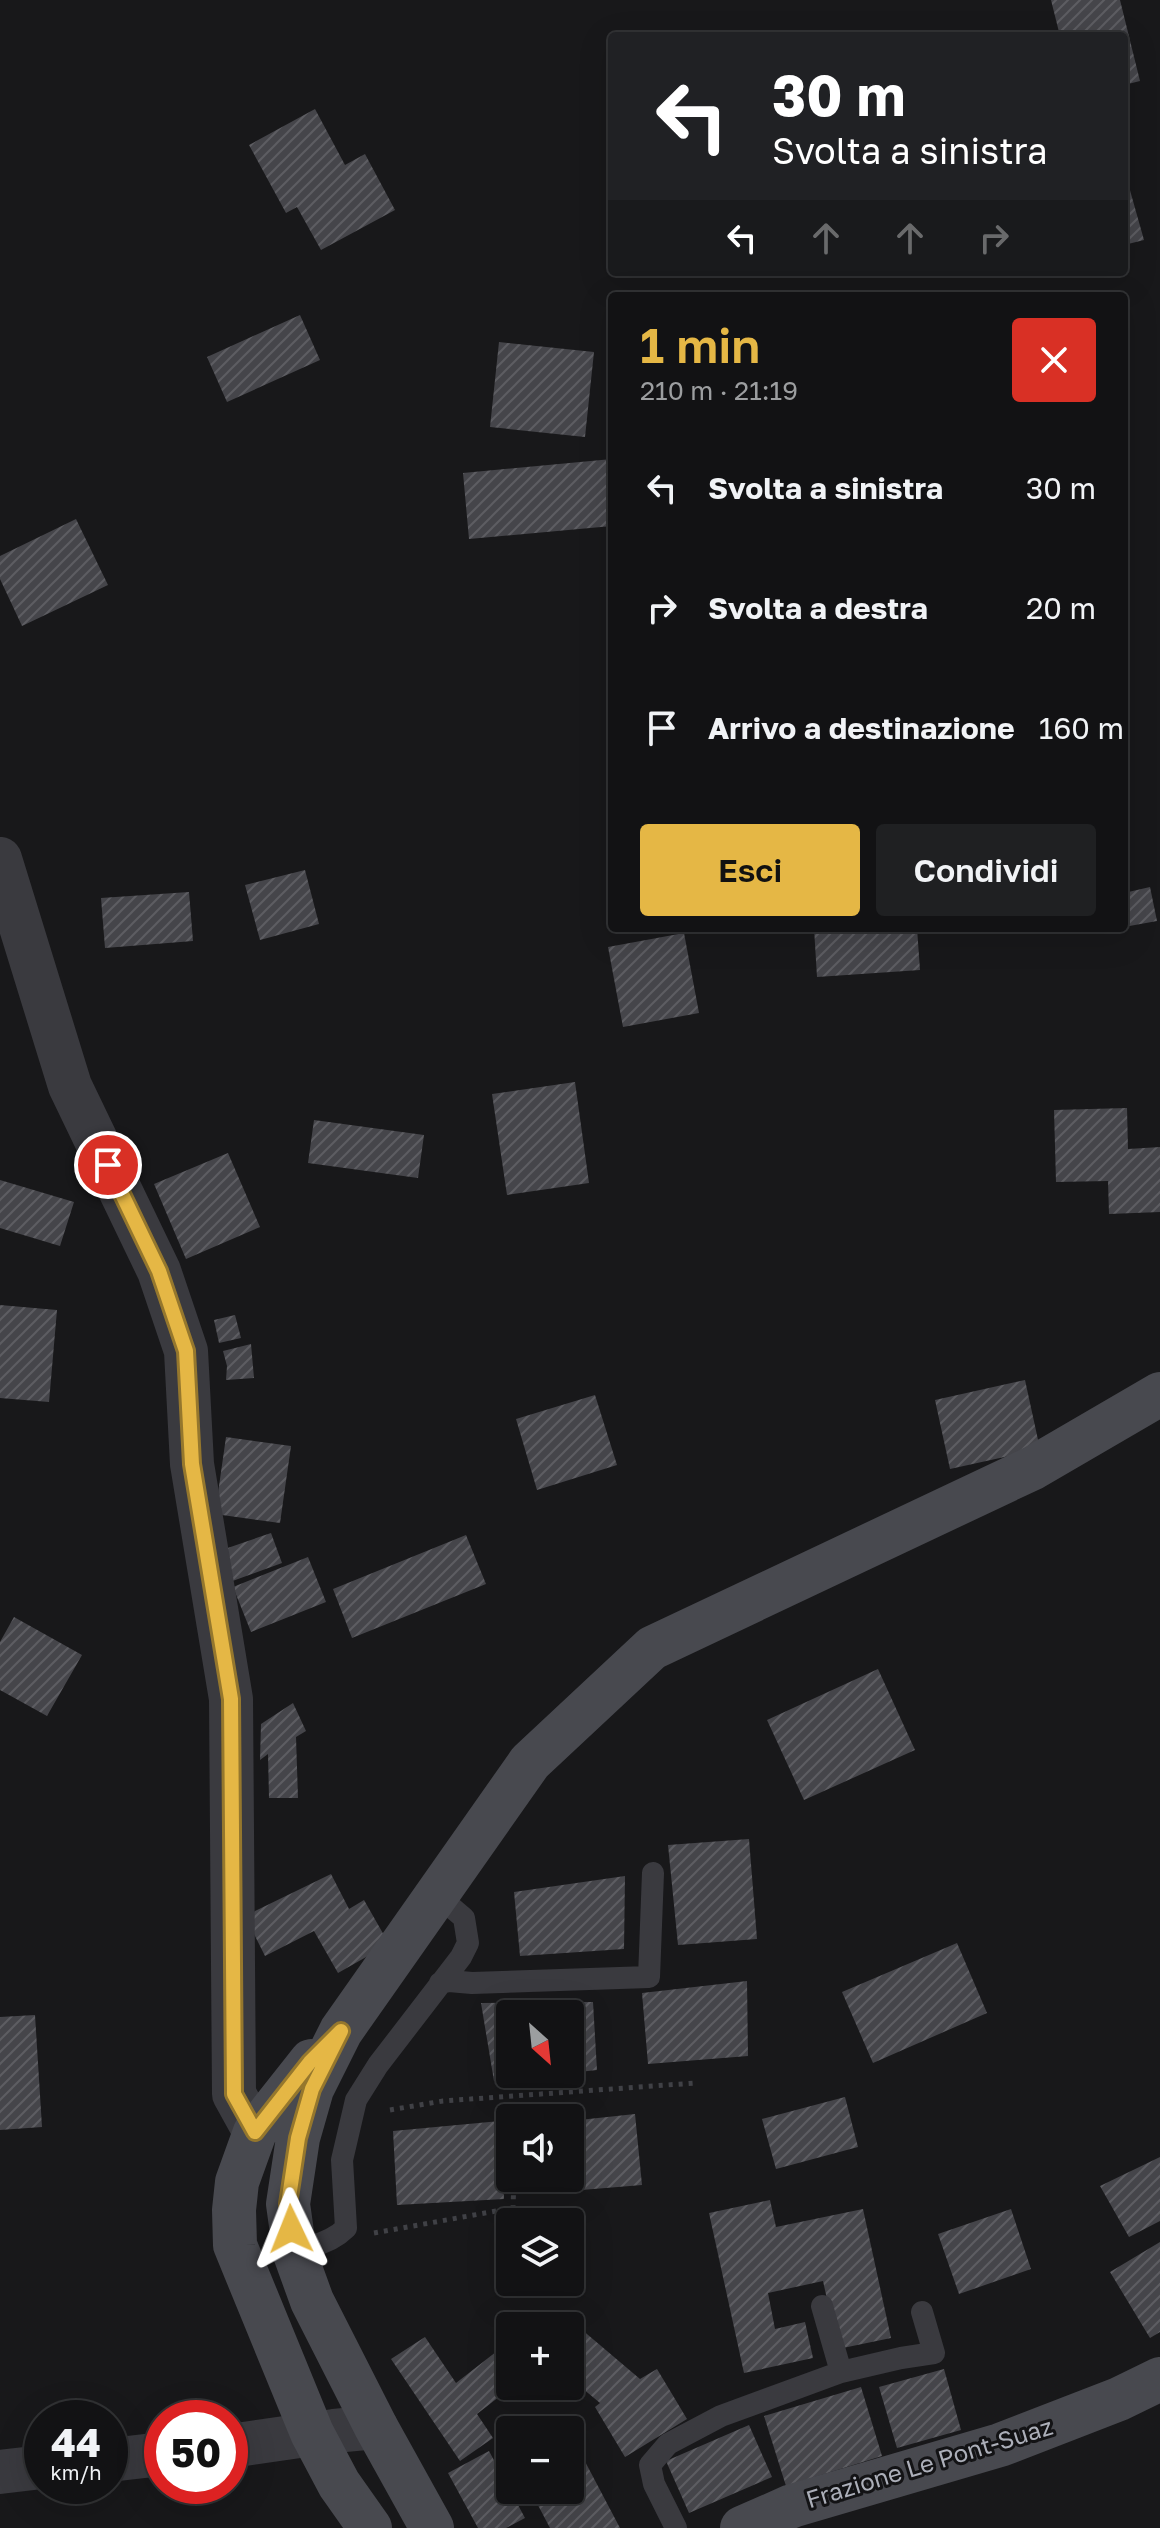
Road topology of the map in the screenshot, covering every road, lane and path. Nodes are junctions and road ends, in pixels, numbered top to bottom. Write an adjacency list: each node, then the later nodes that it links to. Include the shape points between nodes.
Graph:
1 (0, 859): 9 (street, via 70,1086 159,1271 186,1351 192,1464 231,1699 234,2094)
2 (1160, 1394): 4 (main road, via 1033,1468 652,1648 530,1762)
3 (653, 1873): 5 (lane, via 649,1977)
4 (437, 1895): 5 (lane, via 464,1918 468,1930 461,1957); 6 (main road)
5 (440, 1983): 11 (lane, via 356,2100 342,2160 346,2228)
6 (341, 2031): 9 (main road); 12 (main road, via 312,2089 298,2138 288,2204)
7 (695, 2083): 8 (path, via 443,2101)
8 (390, 2110)
9 (255, 2132): 18 (main road, via 237,2182 235,2245)
10 (514, 2192): 11 (path, via 513,2208)
11 (336, 2238): 12 (lane)
12 (295, 2254): 17 (main road, via 312,2301)
13 (822, 2306): 15 (lane)
14 (922, 2312): 15 (lane, via 934,2353)
15 (841, 2372): 24 (lane, via 721,2416 668,2444 650,2465)
16 (1160, 2379): 25 (main road, Frazione Le Pont-Suaz, via 1000,2445 792,2506)
17 (376, 2427): 18 (street); 23 (main road)
18 (312, 2433): 19 (street); 22 (main road)
19 (248, 2444)
20 (24, 2469): 21 (street)
21 (0, 2472)
22 (370, 2528)
23 (432, 2528)
24 (676, 2528)
25 (742, 2528)

